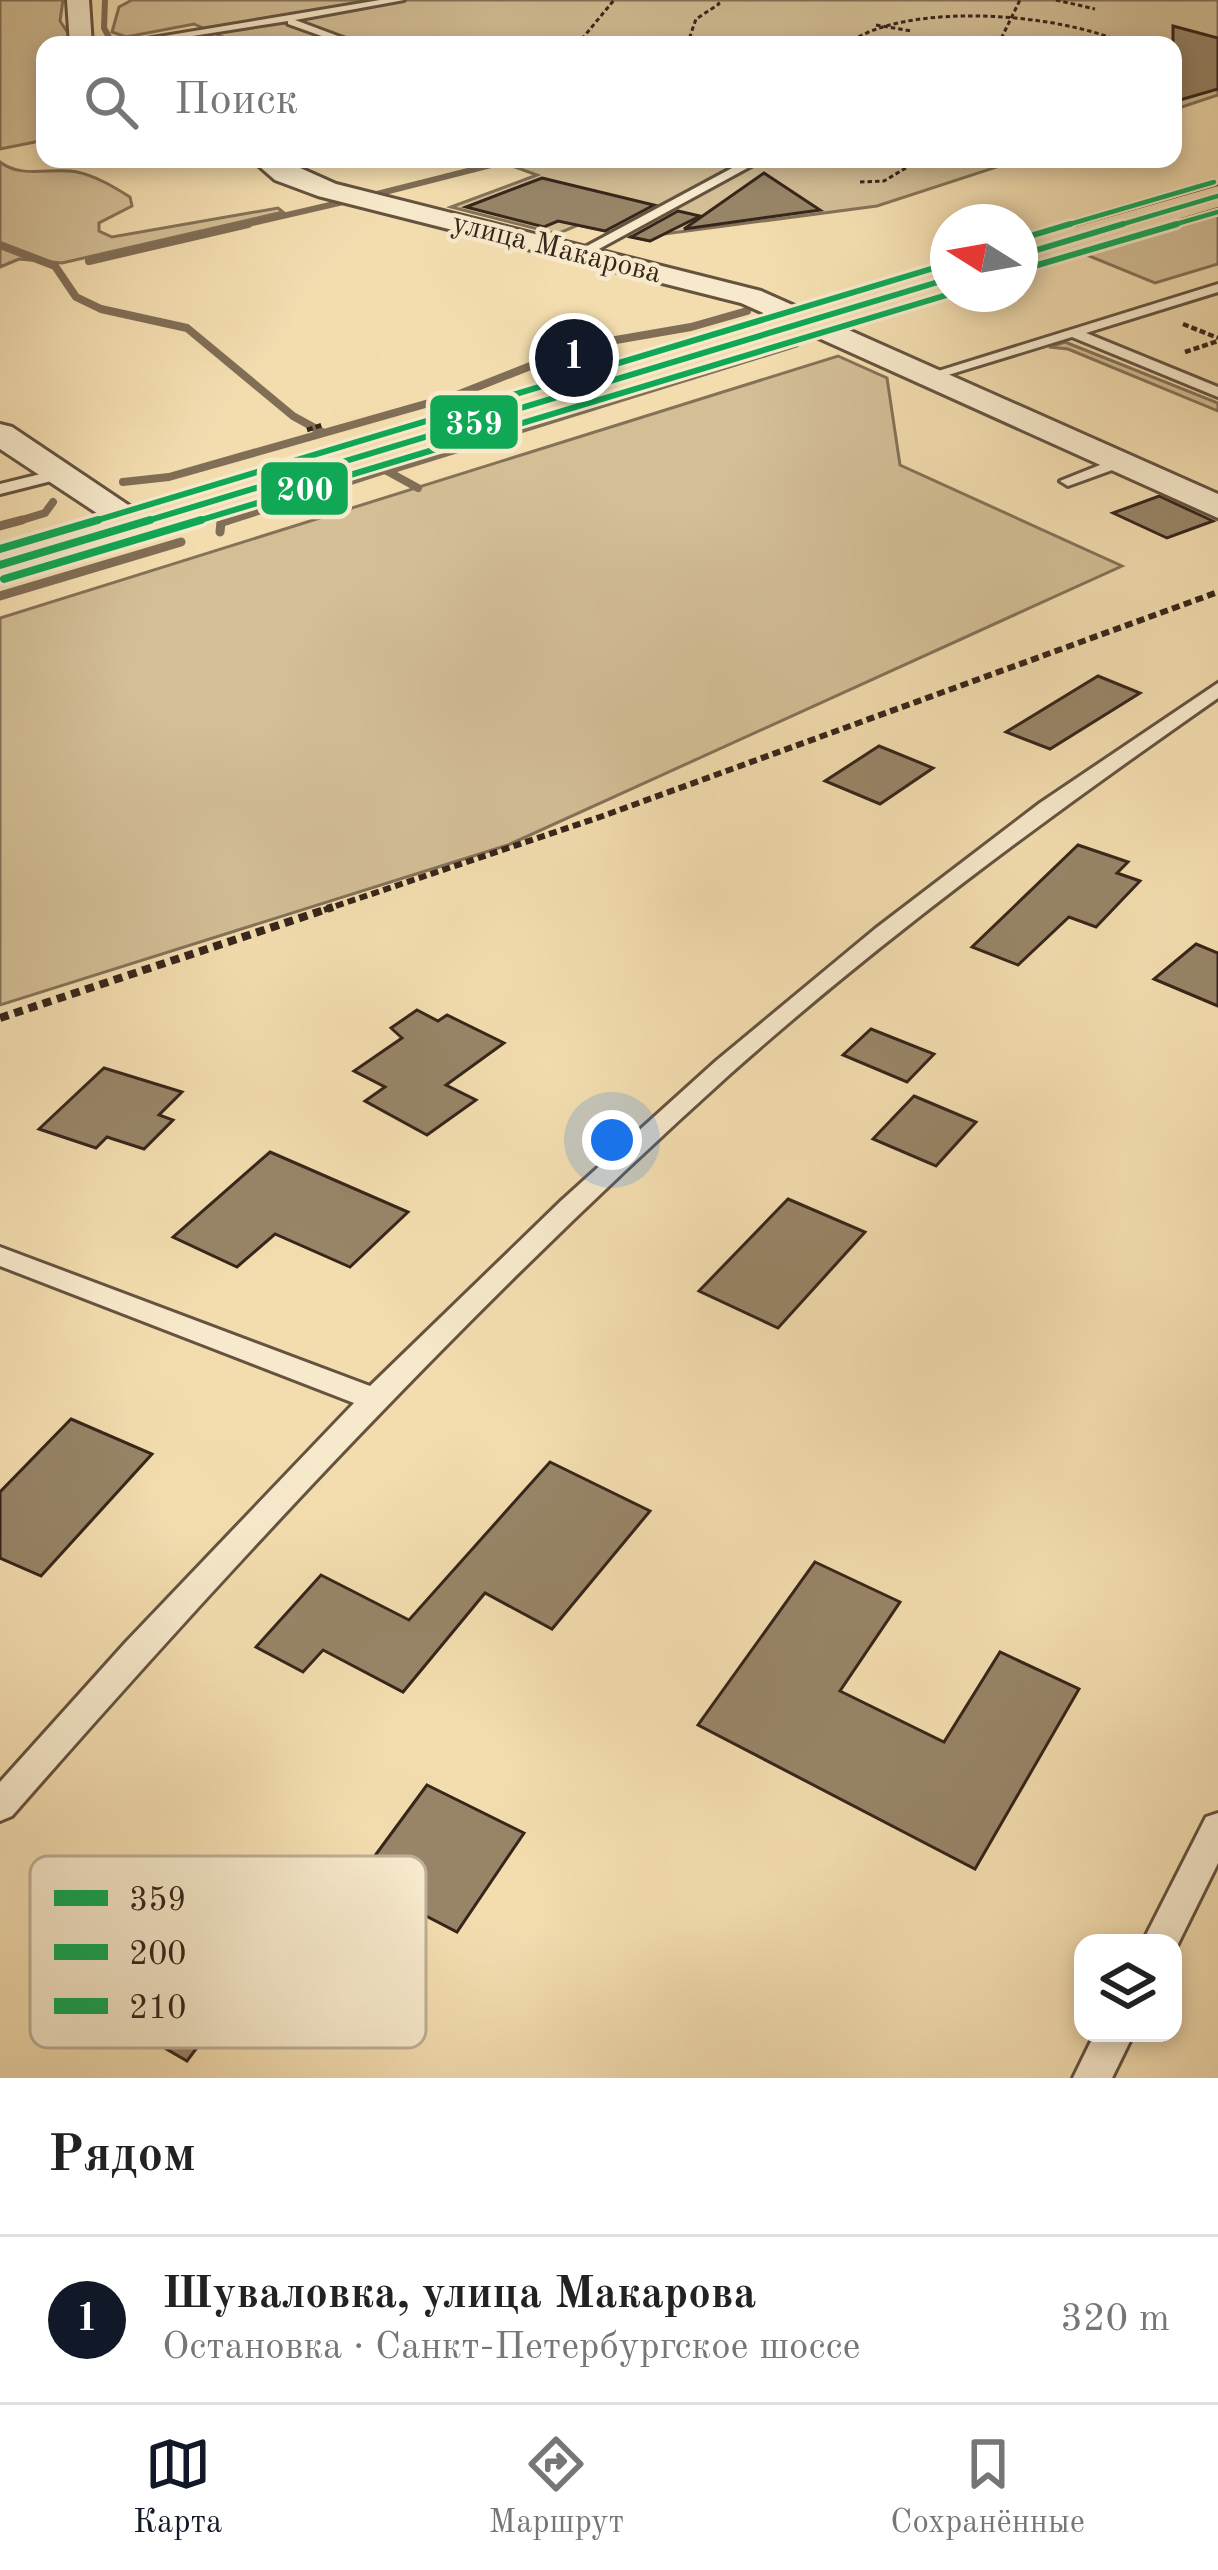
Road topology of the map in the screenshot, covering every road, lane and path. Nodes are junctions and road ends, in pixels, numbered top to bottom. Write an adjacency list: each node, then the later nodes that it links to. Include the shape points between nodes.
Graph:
1 (78, 0): 12 (street)
2 (399, 0): 9 (lane)
3 (614, 0): 15 (path)
4 (713, 0): 16 (path, via 719,4 696,15)
5 (1020, 0): 8 (path)
6 (1056, 0): 7 (path)
7 (1095, 9)
8 (1015, 13): 10 (path, via 933,13); 18 (path); 19 (path)
9 (289, 21): 13 (lane); 14 (lane)
10 (868, 24): 11 (path); 17 (path)
11 (912, 31)
12 (80, 36)
13 (181, 36)
14 (332, 36)
15 (584, 36)
16 (688, 36)
17 (850, 36)
18 (1003, 36)
19 (1110, 36)
20 (277, 168): 28 (street, улица Макарова, via 327,190)
21 (741, 168): 28 (lane)
22 (906, 168): 23 (path, via 884,181)
23 (860, 182)
24 (1218, 185): 26 (main road)
25 (1218, 196): 27 (main road)
26 (1038, 238)
27 (1038, 250)
28 (580, 253): 32 (street, улица Макарова, via 751,297)
29 (930, 273): 32 (main road)
30 (930, 285): 32 (main road)
31 (1218, 288): 33 (lane)
32 (815, 324): 34 (street, улица Макарова); 44 (main road)
33 (1074, 333): 34 (lane); 35 (lane)
34 (931, 376): 39 (street, улица Макарова)
35 (1218, 392)
36 (322, 425): 37 (path)
37 (307, 430)
38 (0, 434): 40 (street)
39 (1120, 462): 41 (lane); 43 (street, улица Макарова)
40 (61, 474): 42 (lane); 44 (street)
41 (1068, 481)
42 (0, 489)
43 (1218, 506)
44 (126, 515): 45 (main road); 46 (main road)
45 (0, 542)
46 (0, 565)
47 (1218, 592): 49 (path, via 600,817)
48 (1218, 689): 51 (lane, via 837,973 614,1166)
49 (0, 1018)
50 (0, 1256): 51 (lane)
51 (371, 1398): 52 (lane)
52 (0, 1806)
53 (1218, 1828): 54 (lane)
54 (1165, 1934)
55 (1110, 2042): 56 (lane)
56 (1092, 2078)

